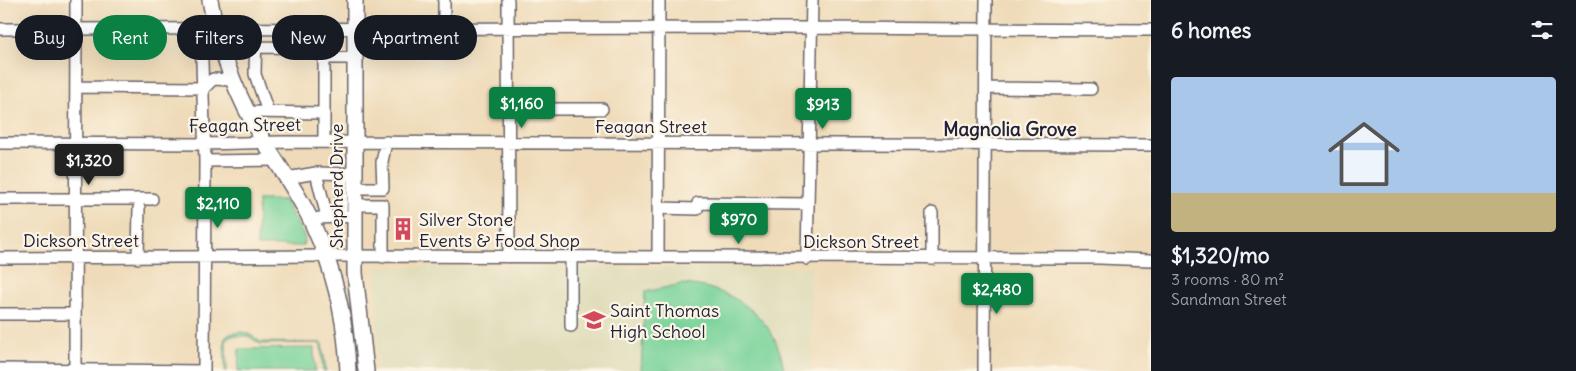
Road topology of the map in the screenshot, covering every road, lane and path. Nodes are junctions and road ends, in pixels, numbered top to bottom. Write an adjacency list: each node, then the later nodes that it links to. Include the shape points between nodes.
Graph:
1 (76, 0): 9 (street)
2 (210, 0): 10 (main road, Shepherd Drive)
3 (355, 0): 11 (main road, Shepherd Drive)
4 (444, 0): 12 (street)
5 (508, 0): 15 (street)
6 (659, 0): 16 (street)
7 (812, 0): 17 (street)
8 (986, 0): 23 (street)
9 (76, 15)
10 (209, 15)
11 (355, 15)
12 (444, 15)
13 (177, 28): 22 (street)
14 (477, 28): 15 (street)
15 (508, 28): 16 (street); 37 (street)
16 (659, 28): 17 (street); 48 (street)
17 (811, 28): 23 (street); 50 (street)
18 (262, 29): 19 (street)
19 (354, 29)
20 (0, 30): 21 (street)
21 (15, 30)
22 (83, 30)
23 (986, 30): 24 (street); 34 (street)
24 (1151, 30)
25 (76, 60): 32 (street)
26 (204, 60): 33 (street)
27 (223, 60): 31 (main road, Shepherd Drive)
28 (256, 60): 39 (street, via 255,74)
29 (324, 60): 40 (street)
30 (355, 60): 43 (main road, Shepherd Drive)
31 (232, 80): 33 (street, via 213,79); 38 (main road, Shepherd Drive)
32 (76, 87): 33 (street); 47 (street)
33 (204, 88): 49 (street)
34 (986, 88): 35 (street); 51 (street)
35 (1091, 89)
36 (602, 108): 37 (street)
37 (508, 109): 45 (street)
38 (247, 112): 39 (street); 41 (main road, Shepherd Drive)
39 (268, 112): 40 (street)
40 (324, 113): 42 (street)
41 (264, 142): 42 (street, Feagan Street); 49 (street, Feagan Street); 53 (main road, Shepherd Drive)
42 (324, 142): 43 (street, Feagan Street)
43 (355, 142): 44 (street, Feagan Street); 57 (main road, Shepherd Drive)
44 (386, 142): 45 (street, Feagan Street); 57 (street, via 382,162 383,188)
45 (509, 142): 48 (street, Feagan Street); 73 (street)
46 (0, 143): 47 (street, Feagan Street)
47 (76, 143): 49 (street, Feagan Street); 59 (street)
48 (660, 143): 50 (street, Feagan Street); 63 (street)
49 (204, 144): 54 (street)
50 (810, 144): 51 (street, Feagan Street); 61 (street)
51 (985, 144): 52 (street, Feagan Street); 80 (street)
52 (1151, 145)
53 (276, 160): 54 (street); 56 (main road, Shepherd Drive)
54 (205, 161): 71 (street)
55 (316, 173): 56 (street); 57 (street); 66 (street)
56 (287, 178): 67 (main road, Shepherd Drive)
57 (351, 178): 64 (main road, Shepherd Drive)
58 (0, 199): 59 (street)
59 (76, 199): 60 (street); 76 (street)
60 (152, 199)
61 (808, 204): 63 (street, via 698,203 698,209); 78 (street)
62 (139, 208): 77 (street)
63 (658, 208): 74 (street)
64 (350, 212): 66 (street); 69 (main road, Shepherd Drive); 72 (street, via 383,205)
65 (932, 213): 79 (street)
66 (327, 216): 67 (street)
67 (310, 220): 68 (main road, Shepherd Drive)
68 (326, 256): 69 (street, Dickson Street); 71 (street, Dickson Street); 88 (main road, Shepherd Drive, via 342,312)
69 (355, 256): 72 (street, Dickson Street); 89 (main road, Shepherd Drive)
70 (571, 256): 73 (street, Dickson Street); 74 (street, Dickson Street); 84 (street)
71 (204, 257): 77 (street, Dickson Street); 87 (street)
72 (383, 257): 73 (street, Dickson Street)
73 (509, 257)
74 (658, 257): 78 (street, Dickson Street)
75 (0, 258): 76 (street, Dickson Street)
76 (75, 258): 77 (street, Dickson Street); 83 (street)
77 (138, 258)
78 (807, 259): 79 (street, Dickson Street)
79 (932, 259): 80 (street, Dickson Street)
80 (984, 259): 81 (street, Dickson Street); 90 (street)
81 (1151, 260)
82 (0, 314): 83 (street)
83 (75, 314): 86 (street)
84 (571, 326)
85 (0, 369): 86 (street)
86 (75, 370): 87 (street)
87 (204, 371)
88 (348, 371)
89 (366, 371)
90 (984, 371)

